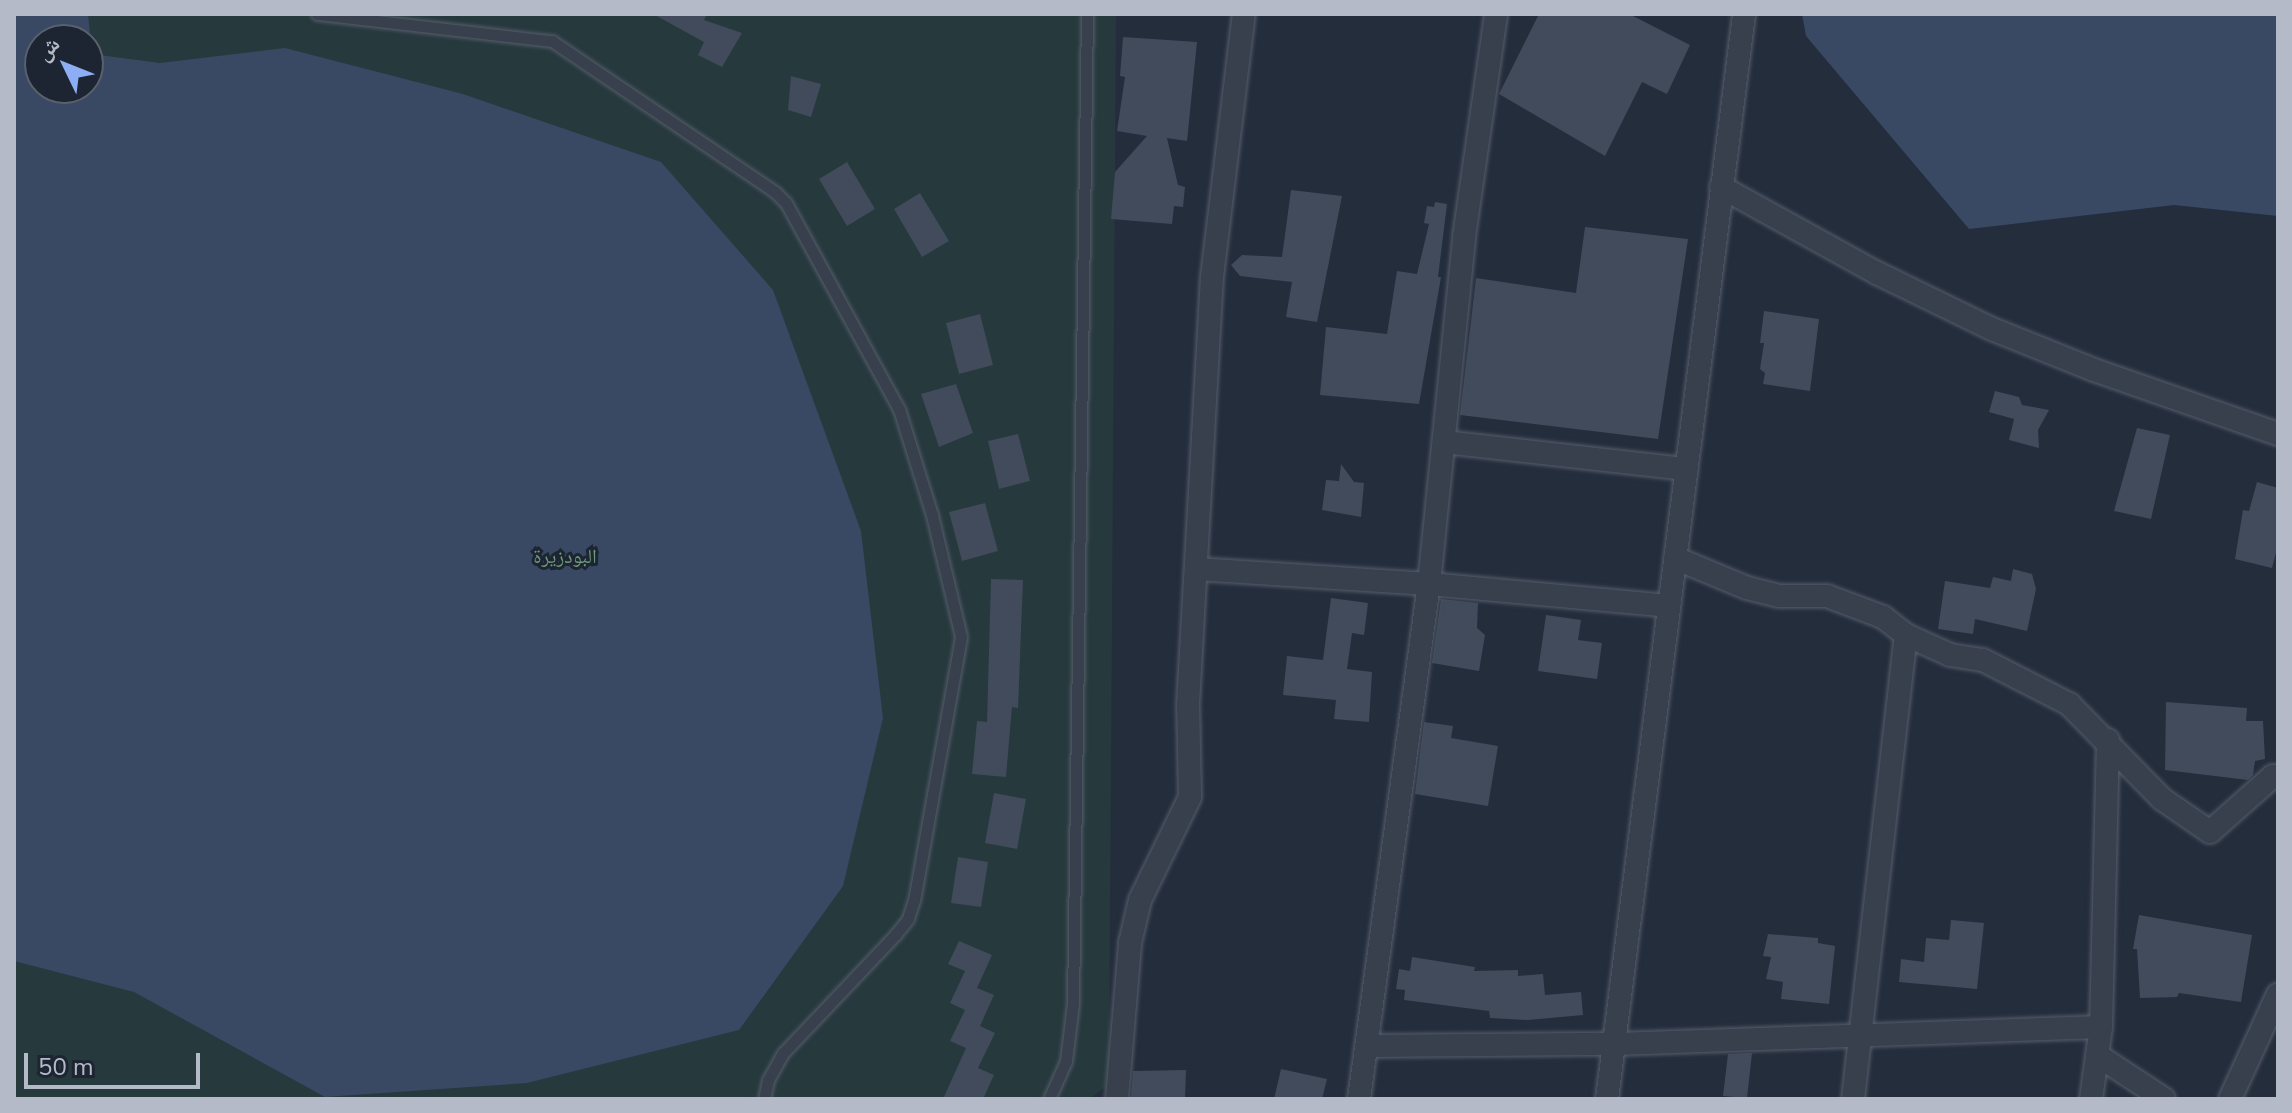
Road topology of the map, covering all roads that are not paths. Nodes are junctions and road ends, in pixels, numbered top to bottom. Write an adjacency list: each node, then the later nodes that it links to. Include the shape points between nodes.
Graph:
1 (317, 14): 23 (lane, via 552,41 775,192 786,203 899,409 932,515 961,637 914,900 896,934 783,1053)
2 (1087, 14): 24 (lane, via 1073,1003 1066,1061)
3 (1244, 14): 11 (street, via 1212,277)
4 (1496, 14): 8 (street, via 1464,237)
5 (1744, 14): 6 (street)
6 (1721, 187): 7 (street, via 1992,329); 9 (street)
7 (2278, 434)
8 (1444, 442): 9 (street); 12 (street)
9 (1686, 469): 10 (street)
10 (1675, 558): 13 (street); 14 (street, via 1747,588 1779,596 1827,596 1883,617)
11 (1196, 569): 12 (street); 25 (street, via 1188,705 1190,797 1140,900 1130,943)
12 (1429, 584): 13 (street); 21 (street)
13 (1669, 606): 20 (street)
14 (1906, 635): 15 (street, via 1950,655 1983,660 2069,704); 19 (street)
15 (2108, 740): 16 (street, via 2162,799 2210,832); 18 (street)
16 (2278, 776)
17 (2278, 994): 31 (street)
18 (2101, 1027): 19 (street); 22 (street)
19 (1858, 1035): 20 (street); 28 (street)
20 (1616, 1044): 21 (street); 27 (street)
21 (1368, 1046): 26 (street)
22 (2097, 1055): 29 (street); 30 (street)
23 (764, 1099)
24 (1049, 1099)
25 (1117, 1099)
26 (1359, 1099)
27 (1607, 1099)
28 (1853, 1099)
29 (2091, 1099)
30 (2164, 1099)
31 (2230, 1099)

